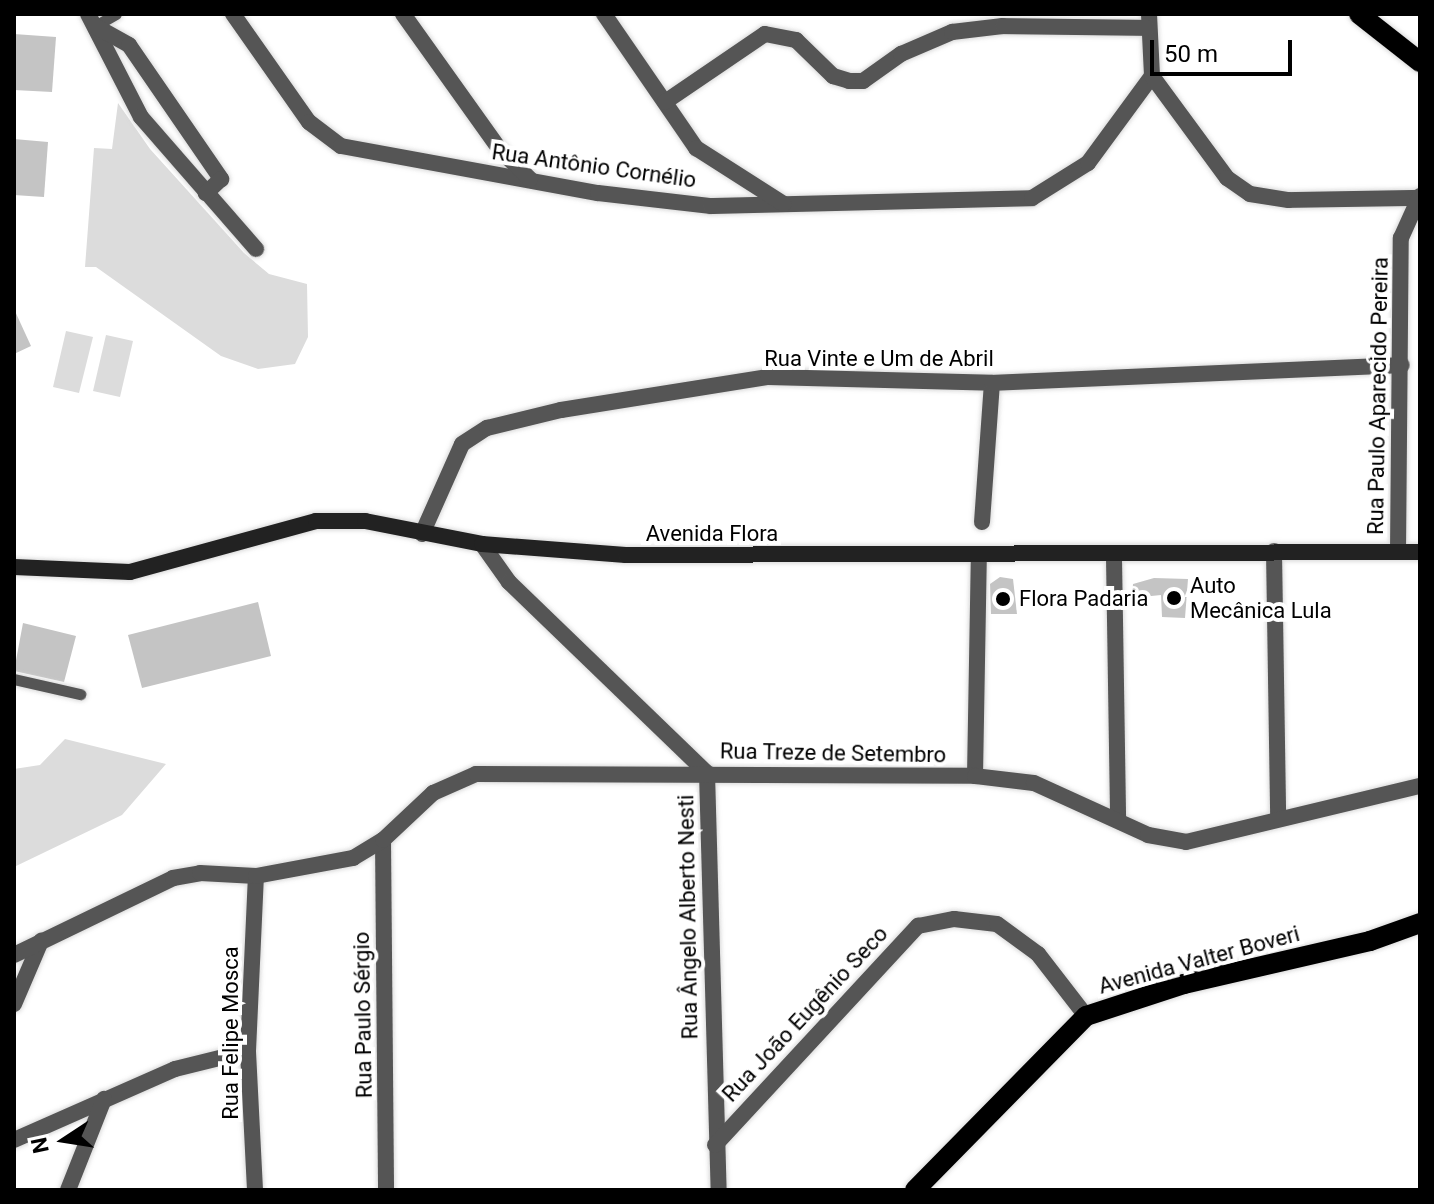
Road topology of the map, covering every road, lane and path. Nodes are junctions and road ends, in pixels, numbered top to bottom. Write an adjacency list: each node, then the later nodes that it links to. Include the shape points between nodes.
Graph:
1 (116, 14): 6 (lane)
2 (233, 14): 11 (street, Rua Antônio Cornélio, via 309,122 341,146)
3 (403, 14): 11 (street, via 500,150)
4 (604, 14): 10 (street)
5 (1359, 14): 8 (main road)
6 (92, 20): 12 (street, via 141,117); 12 (street, via 129,45 221,179)
7 (1148, 21): 9 (street); 10 (street, via 952,32 901,54 863,81 833,76 796,40 765,34)
8 (1420, 62)
9 (1152, 76): 13 (street, via 1227,178 1250,194 1289,200); 14 (street, Rua Antônio Cornélio, via 1088,163 1032,198)
10 (665, 102): 14 (street, via 696,148)
11 (530, 179): 14 (street, Rua Antônio Cornélio, via 711,206)
12 (206, 193): 15 (street)
13 (1419, 197): 16 (street, Rua Paulo Aparecido Pereira, via 1401,238)
14 (784, 204)
15 (256, 249)
16 (1402, 365): 17 (street, Rua Vinte e Um de Abril); 22 (street, Rua Paulo Aparecido Pereira)
17 (992, 383): 18 (street); 19 (street, Rua Vinte e Um de Abril, via 768,377 561,410 487,428 462,444)
18 (982, 522)
19 (422, 534): 20 (main road, Avenida Flora); 26 (main road, Avenida Flora, via 365,521 316,521 130,572)
20 (482, 544): 24 (main road, Avenida Flora, via 626,555); 29 (street, Rua Ângelo Alberto Nesti, via 509,582)
21 (1274, 551): 22 (main road, Avenida Flora); 25 (main road, Avenida Flora); 33 (street)
22 (1398, 552): 23 (main road, Avenida Flora)
23 (1420, 552)
24 (979, 556): 25 (main road, Avenida Flora); 30 (street)
25 (1114, 557): 32 (street)
26 (14, 567)
27 (14, 679): 28 (lane)
28 (80, 694)
29 (707, 773): 30 (street, Rua Treze de Setembro); 34 (street, Rua Treze de Setembro, via 476,774 433,793); 44 (street, Rua Ângelo Alberto Nesti, via 714,905)
30 (975, 776): 32 (street, Rua Treze de Setembro, via 1034,783)
31 (1420, 786): 33 (street, Rua Treze de Setembro)
32 (1118, 819): 33 (street, Rua Treze de Setembro, via 1148,835 1186,842)
33 (1278, 819)
34 (383, 840): 35 (street, Rua Treze de Setembro, via 328,866); 47 (street, Rua Paulo Sérgio)
35 (256, 876): 37 (street, Rua Treze de Setembro, via 200,873 173,878); 41 (street, Rua Felipe Mosca)
36 (1420, 923): 40 (main road, Avenida Valter Boveri, via 1370,941 1184,984)
37 (41, 941): 38 (street, Rua Treze de Setembro); 39 (street)
38 (14, 955)
39 (14, 1004)
40 (1086, 1016): 44 (street, Rua João Eugênio Seco, via 1038,954 997,924 954,919 918,926); 49 (main road, Avenida Valter Boveri)
41 (248, 1051): 42 (street, via 175,1069); 46 (street, Rua Felipe Mosca)
42 (104, 1099): 43 (street); 45 (street)
43 (14, 1140)
44 (715, 1145): 48 (street, Rua Ângelo Alberto Nesti)
45 (68, 1190)
46 (255, 1190)
47 (386, 1190)
48 (719, 1190)
49 (915, 1190)

